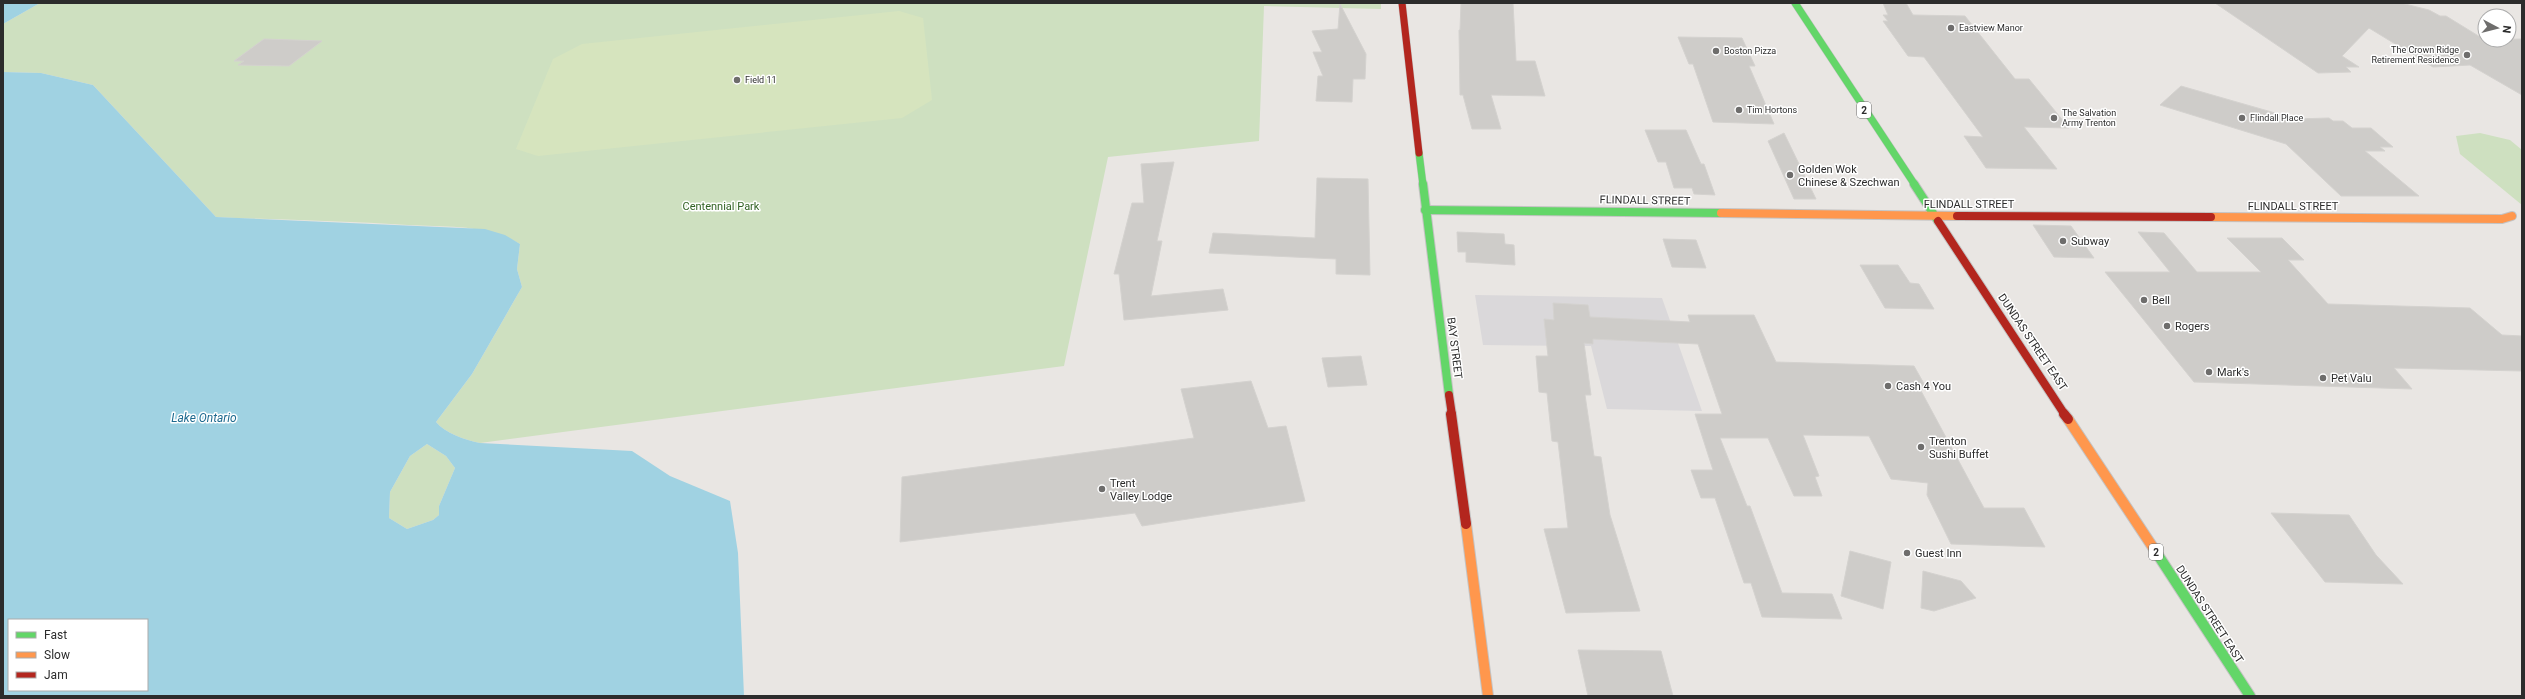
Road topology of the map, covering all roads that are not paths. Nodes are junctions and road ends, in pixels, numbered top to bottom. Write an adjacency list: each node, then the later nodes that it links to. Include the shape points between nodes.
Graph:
1 (1402, 3): 3 (street, BAY STREET)
2 (1795, 3): 4 (street, DUNDAS STREET EAST / 2)
3 (1425, 210): 4 (street, FLINDALL STREET); 6 (street, BAY STREET)
4 (1934, 216): 5 (street, FLINDALL STREET, via 2502,219); 7 (street, DUNDAS STREET EAST / 2, via 2064,409)
5 (2512, 216)
6 (1488, 696)
7 (2249, 696)

